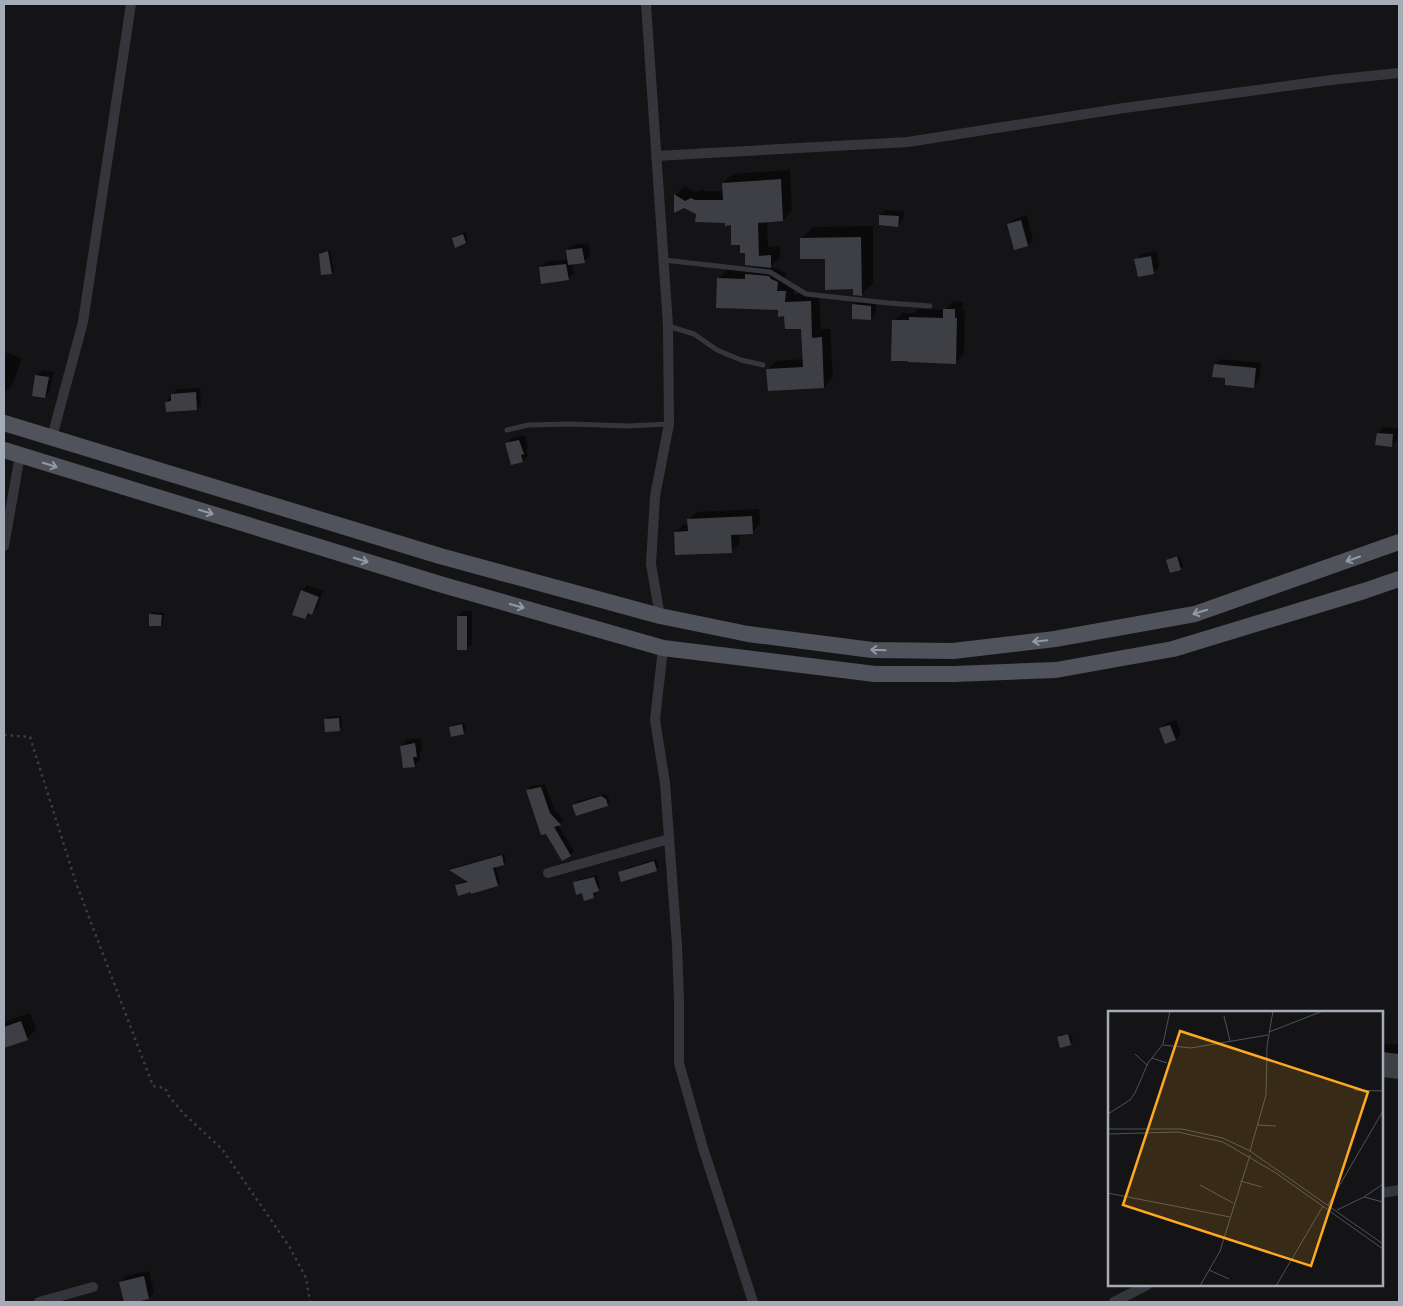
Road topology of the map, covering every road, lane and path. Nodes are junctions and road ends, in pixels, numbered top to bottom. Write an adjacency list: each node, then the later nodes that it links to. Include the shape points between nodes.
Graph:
1 (131, 4): 12 (street, via 83,322)
2 (646, 4): 4 (street)
3 (1399, 73): 4 (street, via 1124,108 908,142)
4 (656, 156): 5 (street)
5 (664, 260): 6 (lane, via 770,272 806,294); 7 (street)
6 (930, 306)
7 (668, 326): 8 (lane, via 694,334 741,360); 10 (street)
8 (763, 365)
9 (4, 423): 12 (main road)
10 (669, 424): 11 (lane, via 528,425); 18 (street, via 655,496 651,564)
11 (506, 430)
12 (52, 437): 18 (main road, via 440,556)
13 (4, 450): 14 (main road)
14 (20, 455): 16 (street); 19 (main road, one-way to 19, via 443,585)
15 (1399, 542): 18 (main road, one-way to 18, via 1195,614 1055,639 953,651 872,650 748,634)
16 (4, 546)
17 (1399, 579): 19 (main road, via 1173,648 1056,670 875,674)
18 (660, 616)
19 (663, 648): 21 (street, via 655,720 665,783)
20 (4, 735): 28 (path, via 30,737 76,883 153,1086 165,1088 182,1113 222,1148 289,1246 306,1278)
21 (669, 839): 22 (street); 29 (street, via 677,945 679,1063)
22 (548, 873)
23 (1399, 1190): 24 (street)
24 (1383, 1193)
25 (1145, 1286): 30 (street)
26 (93, 1287): 27 (street)
27 (38, 1302)
28 (310, 1302)
29 (753, 1302)
30 (1114, 1302)

